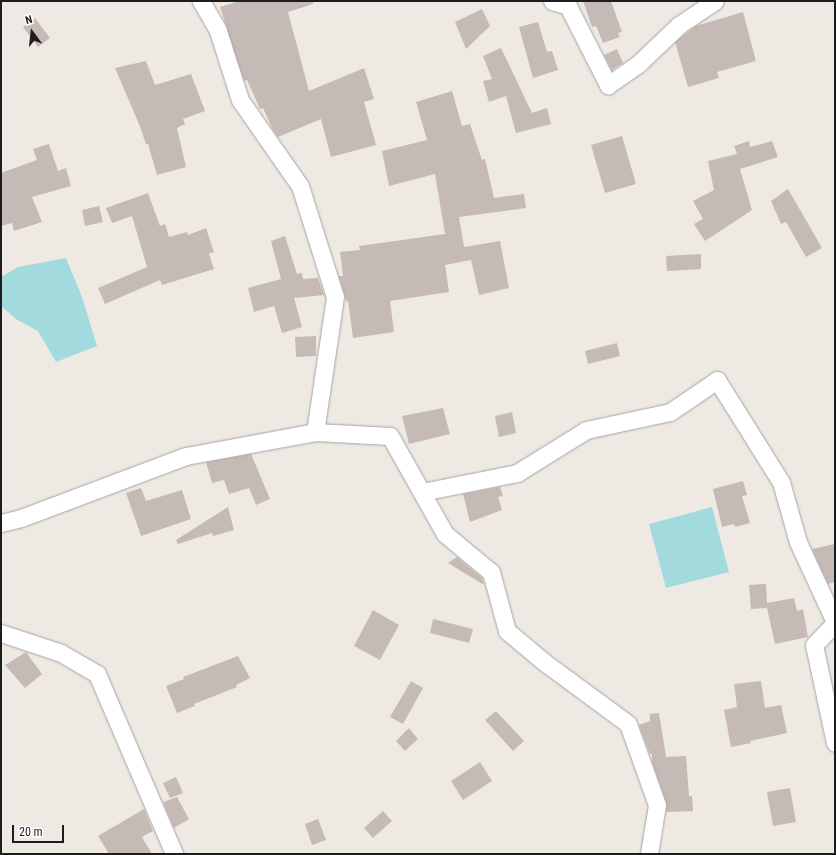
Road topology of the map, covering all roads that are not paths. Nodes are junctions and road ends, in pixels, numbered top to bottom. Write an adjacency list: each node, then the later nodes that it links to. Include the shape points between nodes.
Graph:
1 (201, 1): 4 (street, via 218,31 240,100 300,186 335,297)
2 (552, 1): 3 (street, via 568,6 608,85 636,65 679,25)
3 (715, 1)
4 (315, 432): 5 (street, via 390,436); 6 (street, via 186,456)
5 (422, 492): 7 (street, via 517,473 586,430 670,412 717,380 781,482 798,542); 11 (street, via 445,534 491,572 507,631 544,662 628,724 657,805)
6 (1, 524)
7 (835, 622): 9 (street, via 814,645)
8 (1, 633): 10 (street, via 61,653 97,674)
9 (835, 743)
10 (174, 854)
11 (649, 854)

